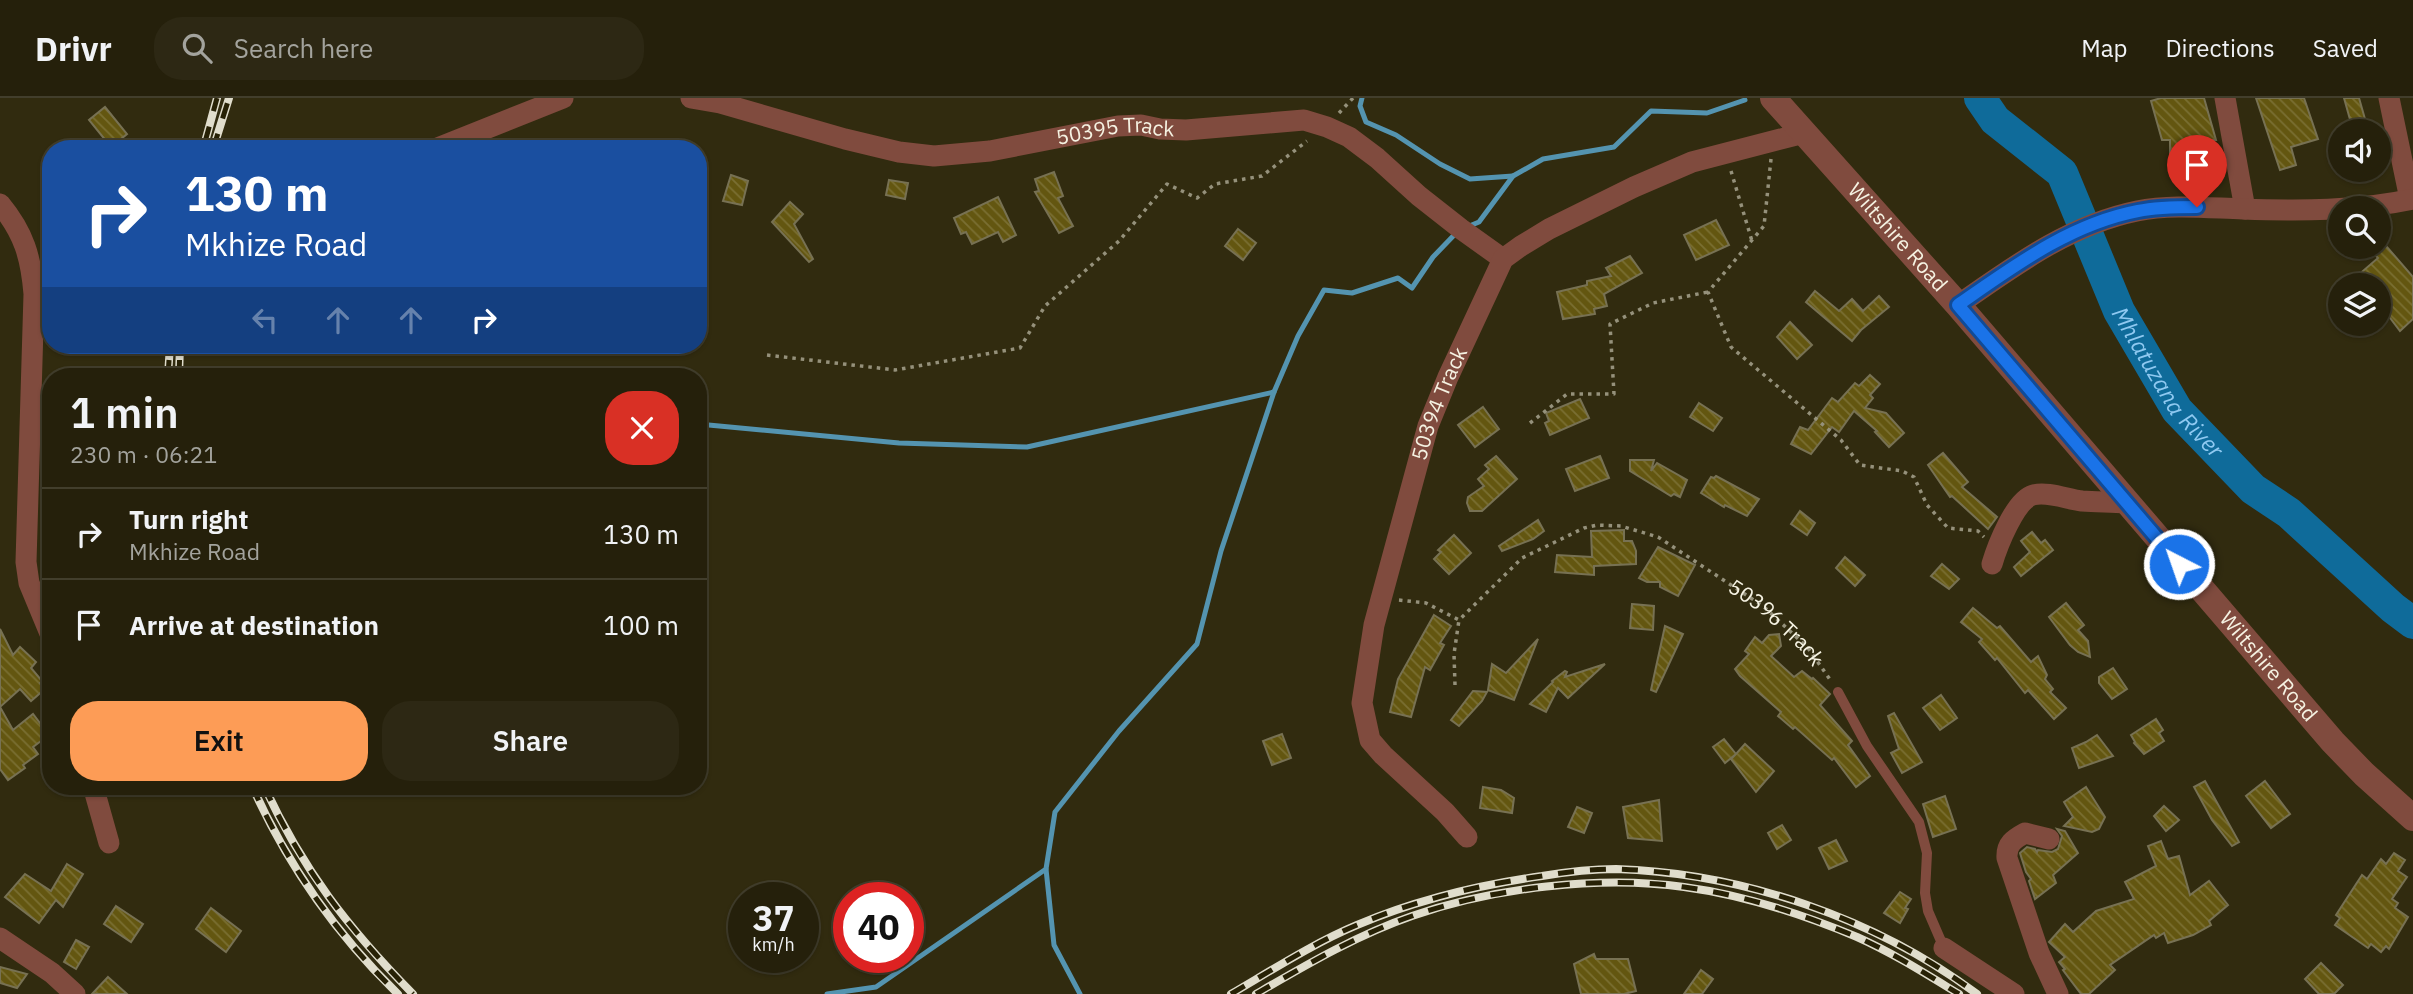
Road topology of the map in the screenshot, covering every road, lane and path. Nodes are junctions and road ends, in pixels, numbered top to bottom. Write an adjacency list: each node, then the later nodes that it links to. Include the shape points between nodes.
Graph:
1 (563, 98): 9 (street)
2 (691, 98): 7 (street, 50395 Track, via 900,152 934,156 990,151 1118,126 1186,130 1304,120)
3 (1353, 98): 7 (path)
4 (1773, 98): 8 (street, Wiltshire Road)
5 (2225, 98): 14 (street)
6 (2389, 98): 12 (street)
7 (1327, 127): 16 (street, 50395 Track, via 1377,158); 19 (path, via 1262,176 1215,184 1197,198 1167,184 1119,241 1045,306 1020,348 895,370)
8 (1804, 133): 10 (street); 18 (street, Wiltshire Road)
9 (458, 140)
10 (1725, 152): 15 (path); 16 (street, via 1593,207)
11 (1771, 153): 15 (path, via 1764,226)
12 (2411, 199): 14 (street, via 2360,207)
13 (0, 204): 24 (street, via 24,241 31,262 34,294 26,562)
14 (2245, 209): 18 (street, via 2160,208 2092,224 2045,247)
15 (1752, 241): 17 (path)
16 (1503, 260): 23 (street, 50394 Track, via 1428,426)
17 (1708, 292): 20 (path, via 1653,303 1611,324 1614,394 1567,394); 22 (path, via 1731,347 1841,440 1860,466 1914,477 1927,505 1948,528 1978,531)
18 (1958, 305): 21 (street, Wiltshire Road)
19 (767, 355)
20 (1530, 422)
21 (2126, 503): 22 (street, via 2033,495 2015,513); 29 (street, Wiltshire Road, via 2333,741)
22 (1995, 556)
23 (1380, 602): 25 (path, via 1426,603); 30 (street, 50394 Track, via 1362,703 1370,740)
24 (42, 614)
25 (1459, 620): 26 (path); 27 (path, 50396 Track, via 1522,558 1584,528 1620,526 1658,537 1763,606 1808,648)
26 (1455, 684)
27 (1838, 692): 34 (lane, via 1867,746 1919,822 1927,853 1928,911)
28 (96, 795): 32 (street)
29 (2413, 818)
30 (1467, 837)
31 (2049, 839): 37 (street, via 2025,833 2006,849 2031,932)
32 (109, 843)
33 (0, 938): 35 (street)
34 (1944, 948): 36 (street)
35 (75, 994)
36 (2014, 994)
37 (2058, 994)

